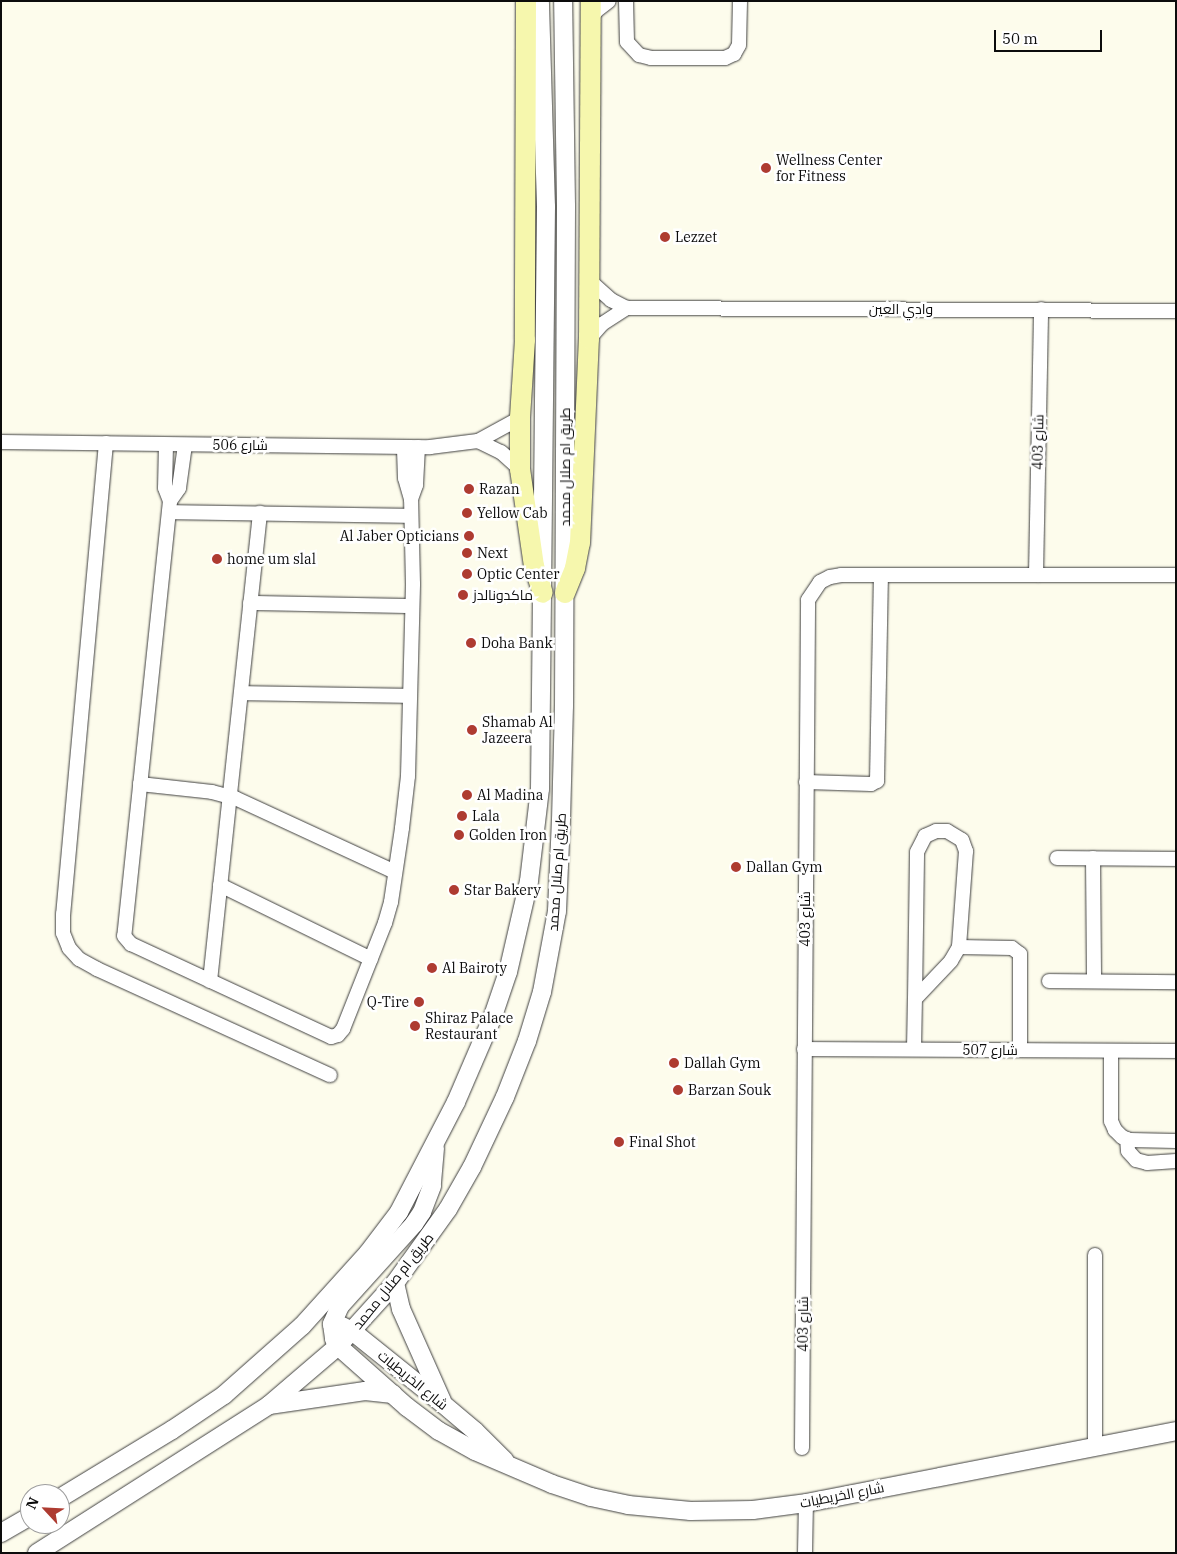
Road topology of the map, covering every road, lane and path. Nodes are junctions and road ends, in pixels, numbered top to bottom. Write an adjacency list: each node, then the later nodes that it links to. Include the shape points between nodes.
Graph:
1 (526, 1): 13 (main road, via 525,340)
2 (540, 1): 29 (street, طريق ام صلال محمد, via 546,207)
3 (563, 1): 30 (street, طريق ام صلال محمد)
4 (610, 1): 7 (street)
5 (626, 1): 6 (street, via 626,36 634,52 645,57 700,58 725,58 737,50)
6 (740, 1)
7 (590, 10): 8 (main road)
8 (591, 282): 9 (street, via 611,300); 12 (main road)
9 (627, 308): 10 (street, وادي العين); 12 (street, via 602,324)
10 (1040, 309): 11 (street, وادي العين); 27 (street, شارع 403)
11 (1176, 312)
12 (589, 339): 30 (main road, via 580,543)
13 (520, 418): 14 (street, شارع 506); 21 (main road)
14 (478, 441): 20 (street, شارع 506); 21 (street, via 501,452)
15 (1, 442): 16 (street, شارع 506)
16 (106, 443): 17 (street, شارع 506); 55 (street, via 63,933 79,960)
17 (166, 445): 18 (street, شارع 506); 23 (street, via 165,488)
18 (185, 445): 19 (street, شارع 506); 23 (street, via 179,488)
19 (404, 447): 20 (street, شارع 506); 22 (street, via 404,478)
20 (418, 447): 22 (street, via 416,485)
21 (520, 469): 29 (main road, via 534,566)
22 (411, 499): 25 (street)
23 (169, 507): 24 (street); 36 (street)
24 (260, 513): 25 (street); 31 (street)
25 (411, 516): 32 (street)
26 (881, 575): 27 (street, شارع 403); 35 (street, شارع 403, via 830,577 813,590 808,600); 35 (street, via 877,781 871,784)
27 (1036, 575): 28 (street, شارع 403)
28 (1176, 575)
29 (543, 593): 58 (street, طريق ام صلال محمد, via 540,788 529,881 508,972 493,1016)
30 (565, 593): 61 (street, طريق ام صلال محمد, via 557,911 542,992 518,1066 472,1167 435,1230)
31 (250, 603): 32 (street); 33 (street)
32 (412, 606): 34 (street)
33 (241, 693): 34 (street); 37 (street)
34 (410, 696): 41 (street, via 408,776)
35 (806, 782): 50 (street, شارع 403)
36 (140, 784): 37 (street); 45 (street, via 124,936 131,944)
37 (229, 796): 41 (street); 42 (street)
38 (1056, 858): 39 (street)
39 (1093, 858): 40 (street); 47 (street)
40 (1176, 859)
41 (395, 872): 44 (street, via 385,923)
42 (220, 885): 44 (street); 45 (street)
43 (959, 947): 49 (street, via 952,961); 49 (street, via 966,851 962,840 953,833 936,831 925,836 917,852); 52 (street, via 1012,948 1020,954)
44 (371, 959): 45 (street, via 343,1029 335,1037)
45 (210, 981)
46 (1049, 981): 47 (street)
47 (1094, 981): 48 (street)
48 (1176, 982)
49 (914, 999): 51 (street)
50 (804, 1049): 51 (street, شارع 507); 71 (street, شارع 403)
51 (914, 1050): 52 (street, شارع 507)
52 (1020, 1050): 53 (street, شارع 507)
53 (1111, 1051): 54 (street, شارع 507); 56 (street, via 1111,1120 1118,1134)
54 (1176, 1051)
55 (330, 1075)
56 (1126, 1139): 57 (street); 59 (street, via 1128,1151 1136,1160)
57 (1176, 1141)
58 (435, 1145): 62 (street, via 433,1179 422,1212 346,1298); 63 (street, طريق ام صلال محمد, via 384,1233)
59 (1176, 1161)
60 (1095, 1255): 70 (street)
61 (395, 1282): 64 (street, طريق ام صلال محمد); 67 (street, via 401,1309)
62 (332, 1324): 63 (street, شارع الخريطيات); 64 (street, شارع الخريطيات); 65 (street)
63 (302, 1326): 73 (street, طريق ام صلال محمد, via 244,1379 204,1409)
64 (352, 1330): 65 (street, طريق ام صلال محمد); 67 (street, شارع الخريطيات)
65 (338, 1346): 66 (street, شارع الخريطيات); 68 (street, طريق ام صلال محمد)
66 (393, 1394): 68 (street, via 365,1391); 72 (street, شارع الخريطيات, via 439,1431)
67 (443, 1404): 72 (street, شارع الخريطيات)
68 (269, 1405): 77 (street, طريق ام صلال محمد)
69 (1176, 1431): 70 (street, شارع الخريطيات)
70 (1095, 1446): 74 (street, شارع الخريطيات)
71 (802, 1448)
72 (510, 1466): 74 (street, شارع الخريطيات, via 591,1497 644,1507 722,1511)
73 (70, 1492)
74 (806, 1503): 78 (street)
75 (20, 1522): 76 (street)
76 (3, 1531)
77 (37, 1553)
78 (805, 1553)

